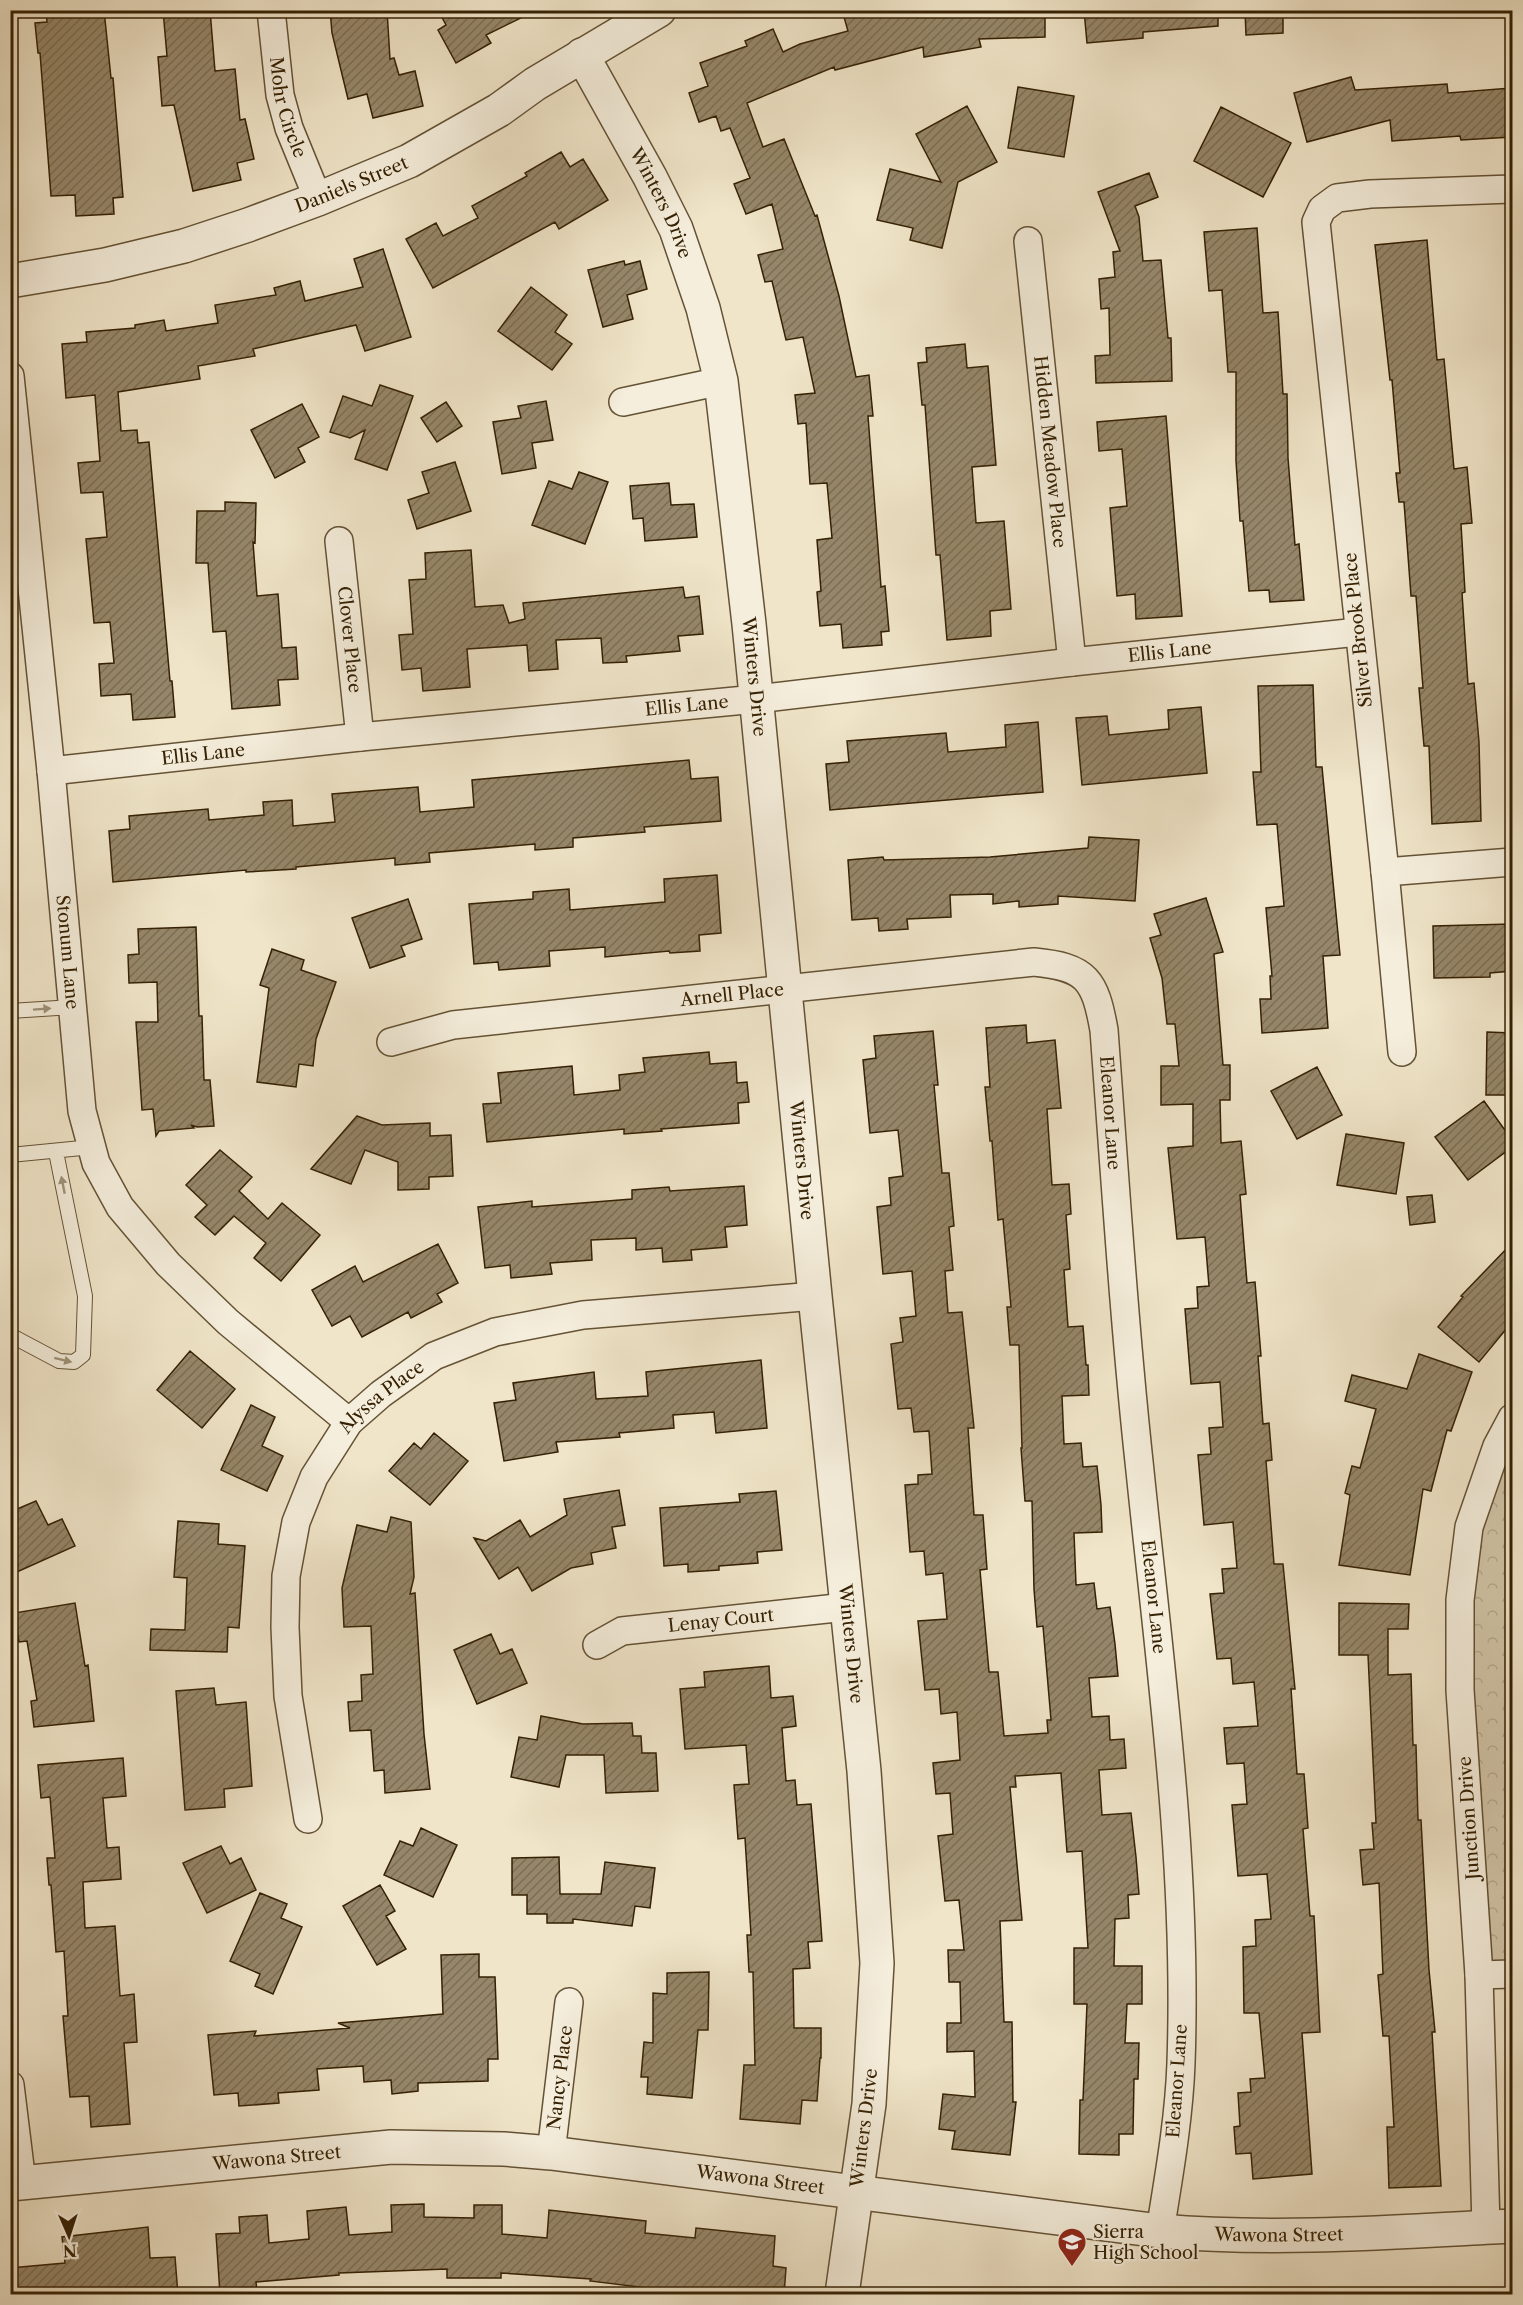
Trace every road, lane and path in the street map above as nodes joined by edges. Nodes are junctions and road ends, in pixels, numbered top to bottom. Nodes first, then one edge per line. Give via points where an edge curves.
1 (271, 10) edge
2 (659, 10) edge
3 (582, 55) junction
4 (1512, 189) edge
5 (318, 200) junction
6 (1028, 241) dead end
7 (10, 281) edge
8 (10, 376) edge
9 (721, 381) junction
10 (623, 402) dead end
11 (339, 541) dead end
12 (20, 556) edge
13 (1358, 632) junction
14 (1072, 662) junction
15 (756, 699) junction
16 (360, 737) junction
17 (51, 771) junction
18 (1512, 862) edge
19 (1385, 872) junction
20 (1076, 971) joint
21 (786, 987) junction
22 (73, 1007) junction
23 (10, 1011) edge
24 (391, 1042) dead end
25 (1402, 1052) dead end
26 (92, 1147) junction
27 (56, 1152) junction
28 (10, 1155) edge
29 (814, 1296) junction
30 (10, 1335) edge
31 (1512, 1418) edge
32 (349, 1422) junction
33 (846, 1607) junction
34 (597, 1645) dead end
35 (308, 1819) dead end
36 (1512, 1974) edge
37 (1479, 1975) junction
38 (569, 2002) dead end
39 (10, 2085) edge
40 (551, 2153) junction
41 (16, 2183) edge
42 (856, 2192) junction
43 (1499, 2227) edge
44 (1160, 2231) junction
45 (842, 2295) edge

1 - 5 street, Mohr Circle via 280,95
2 - 3 street, Daniels Street
3 - 5 street, Daniels Street via 499,110 408,161
3 - 9 street, Winters Drive via 676,229
4 - 13 street, Silver Brook Place via 1337,198 1322,209 1316,222
5 - 7 street, Daniels Street via 184,246 105,265
6 - 14 street, Hidden Meadow Place
8 - 12 street, Stonum Lane
9 - 10 street
9 - 15 street, Winters Drive
11 - 16 street, Clover Place
12 - 17 street, Stonum Lane
13 - 14 street, Ellis Lane
13 - 19 street, Silver Brook Place
14 - 15 street, Ellis Lane
15 - 16 street, Ellis Lane
15 - 21 street, Winters Drive
16 - 17 street, Ellis Lane
17 - 22 street, Stonum Lane
18 - 19 street
19 - 25 street, Silver Brook Place
20 - 21 street, Arnell Place via 1034,962
20 - 44 street, Eleanor Lane via 1087,979 1099,1000 1104,1030 1135,1425 1173,1788 1181,2062 1178,2114
21 - 24 street, Arnell Place via 453,1025
21 - 29 street, Winters Drive
23 -> 22 lane
22 - 26 street, Stonum Lane via 82,1110
26 - 27 lane
26 - 32 street, Stonum Lane via 96,1163 120,1207 168,1264 228,1323
27 - 28 lane
30 -> 27 lane via 59,1360 74,1362 83,1354 85,1296
29 - 32 street, Alyssa Place via 583,1316 495,1332 434,1356
29 - 33 street, Winters Drive
31 - 37 street, Junction Drive via 1497,1446 1469,1527 1460,1600 1460,1690
32 - 35 street, Alyssa Place via 314,1477 296,1522 286,1576 288,1696
33 - 34 street, Lenay Court via 622,1631
33 - 42 street, Winters Drive via 864,1771 877,1963 869,2104
36 - 37 street
37 - 43 street, Junction Drive
38 - 40 street, Nancy Place
39 - 41 street
40 - 41 street, Wawona Street via 391,2146
40 - 42 street, Wawona Street
42 - 44 street, Wawona Street
42 - 45 street, Winters Drive
43 - 44 street, Wawona Street via 1413,2233 1213,2236

